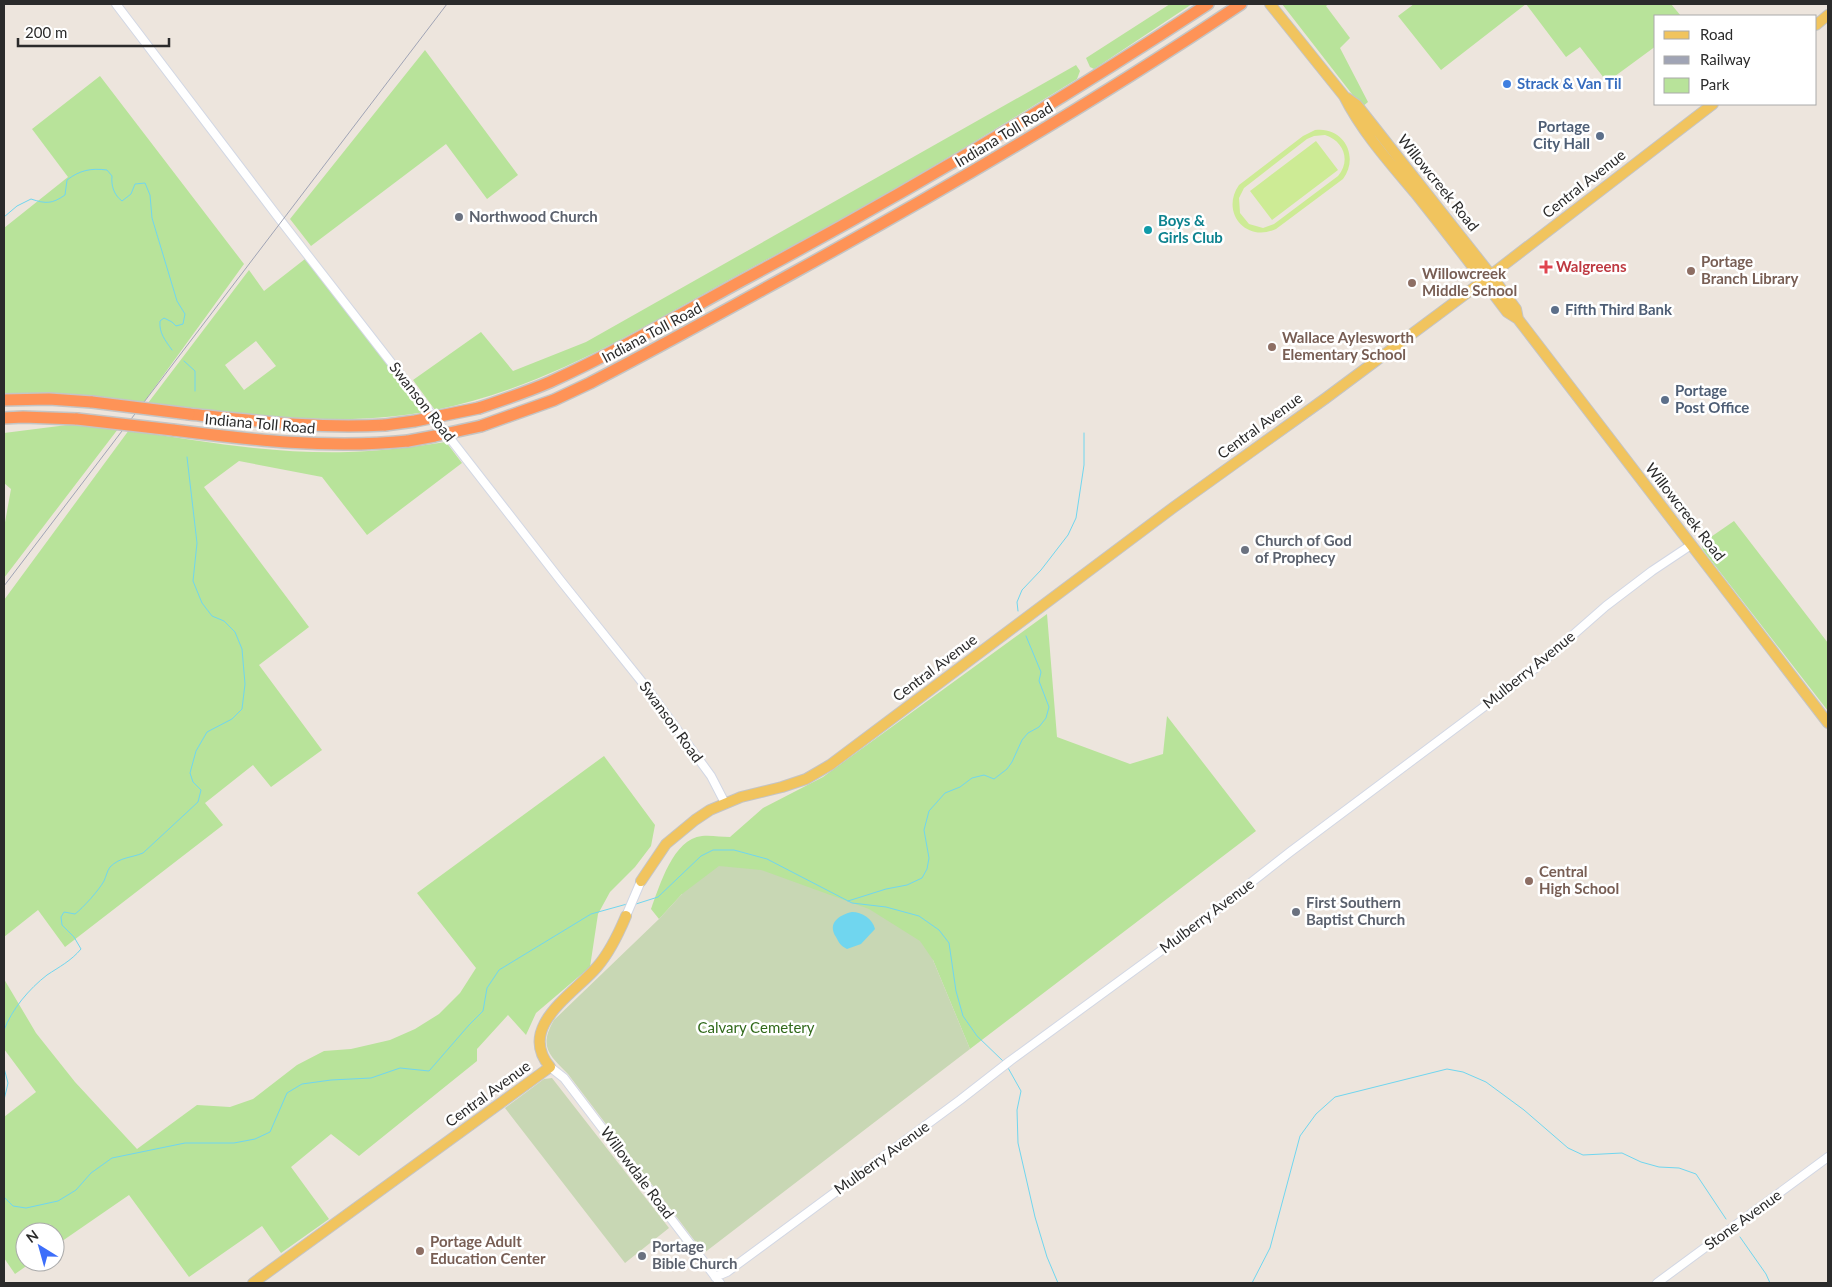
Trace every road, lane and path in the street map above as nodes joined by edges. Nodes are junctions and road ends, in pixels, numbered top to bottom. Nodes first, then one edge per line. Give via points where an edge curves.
1 (116, 4) edge
2 (1208, 4) edge
3 (1241, 4) edge
4 (1270, 4) edge
5 (1828, 15) edge
6 (1817, 23) edge
7 (1711, 105) edge
8 (1487, 278) junction
9 (4, 400) edge
10 (4, 418) edge
11 (1691, 545) junction
12 (1828, 723) edge
13 (725, 803) junction
14 (641, 881) joint
15 (626, 916) joint
16 (550, 1066) junction
17 (1828, 1157) edge
18 (718, 1280) edge
19 (254, 1283) edge
20 (1657, 1283) edge

1 - 13 street, Swanson Road via 281,222 646,687 711,776
2 - 9 highway, Indiana Toll Road, bridge via 1092,79 873,209 581,367 479,408 415,421 347,427 92,402
3 - 10 highway, Indiana Toll Road, bridge via 1102,94 866,233 590,383 554,400 481,426 408,441 316,445 77,419
4 - 8 main road, Willowcreek Road via 1344,96 1357,105
5 - 6 main road
7 - 8 main road, Central Avenue
8 - 11 main road, Willowcreek Road via 1516,309 1518,319
8 - 13 main road, Central Avenue via 830,765 806,778
11 - 12 main road, Willowcreek Road
11 - 18 street, Mulberry Avenue via 1606,606 1533,670
13 - 14 main road, Central Avenue via 680,832 658,854
14 - 15 street, Central Avenue
15 - 16 main road, Central Avenue via 610,951 544,1021 539,1046
16 - 18 street, Willowdale Road via 564,1078
16 - 19 main road, Central Avenue
17 - 20 street, Stone Avenue

